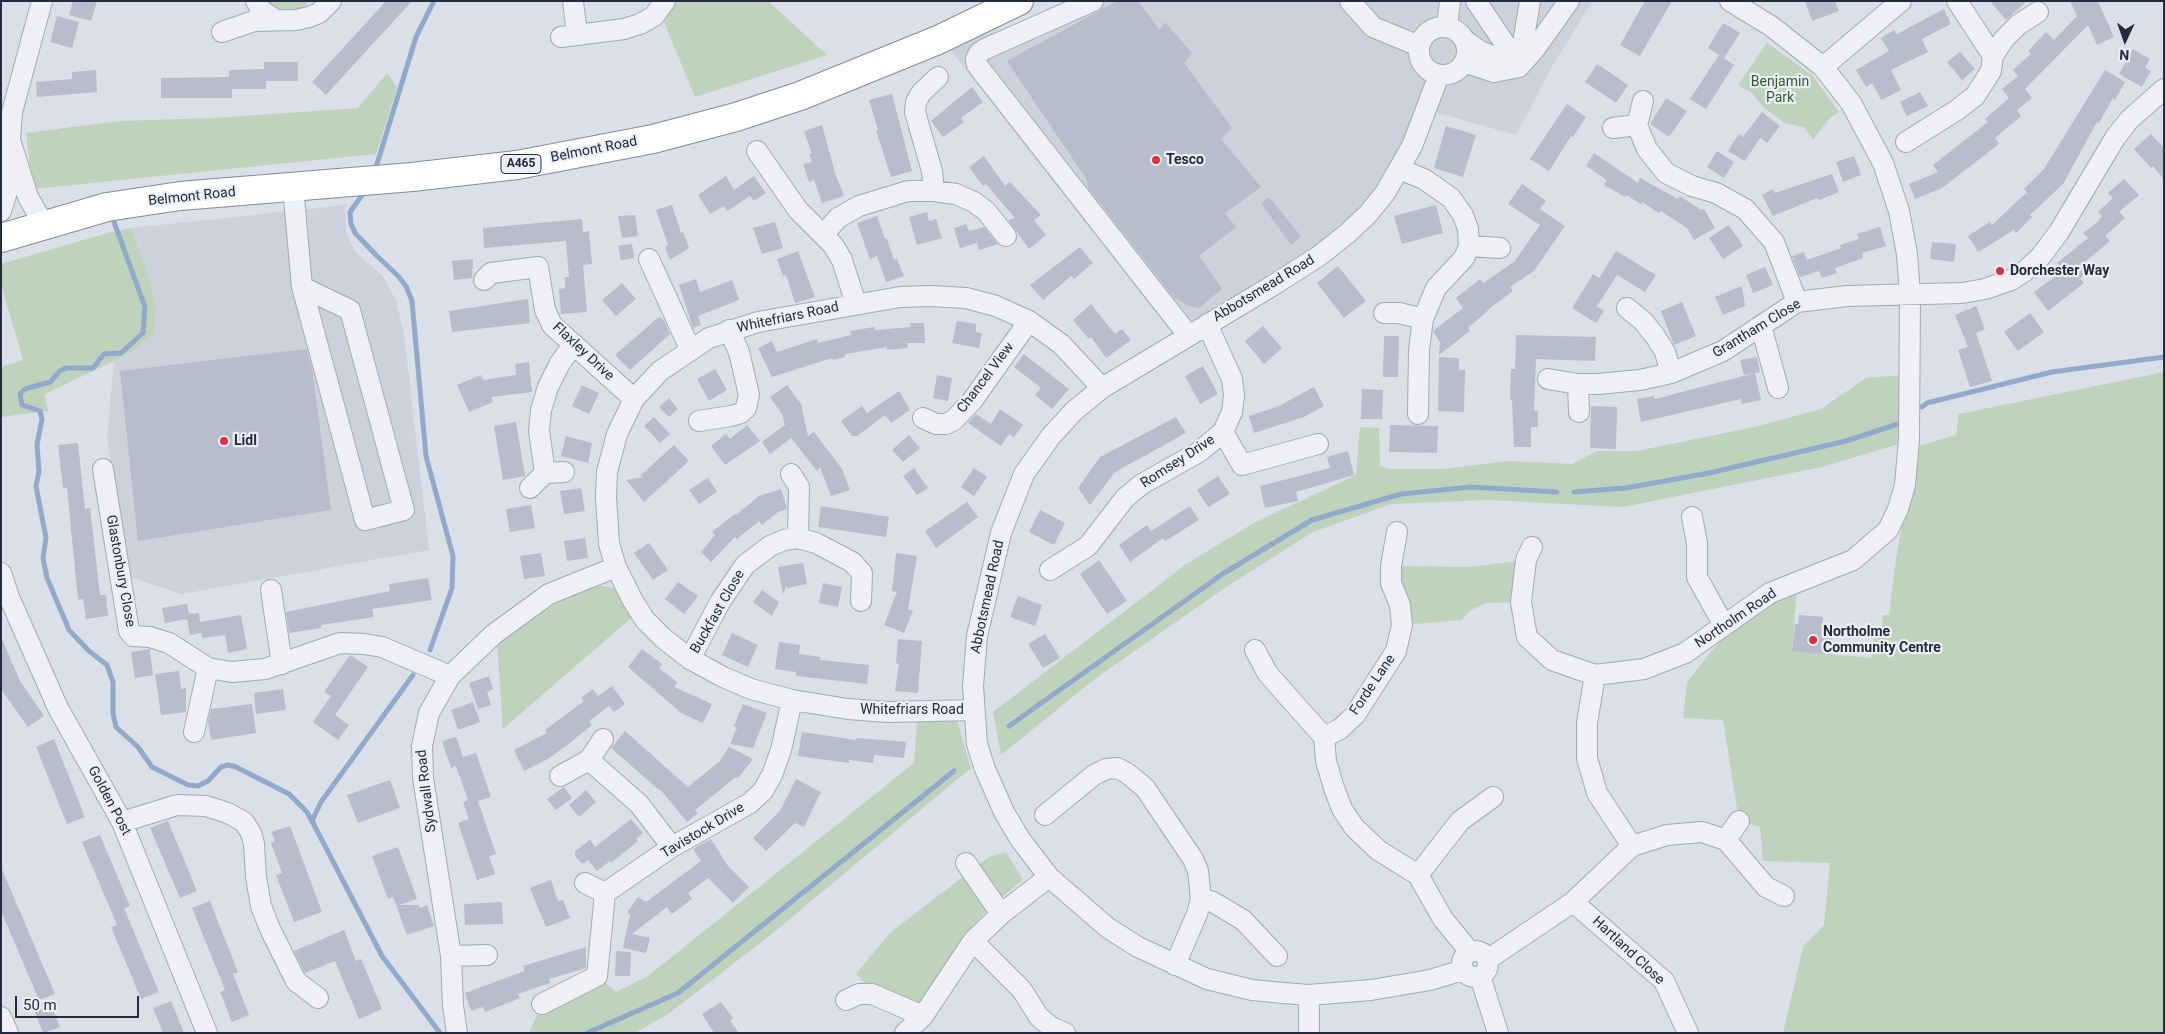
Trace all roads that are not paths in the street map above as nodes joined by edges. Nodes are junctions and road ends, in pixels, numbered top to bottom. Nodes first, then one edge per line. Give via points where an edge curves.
1 (42, 1) edge
2 (256, 1) edge
3 (330, 1) edge
4 (574, 1) edge
5 (665, 1) edge
6 (1019, 1) edge
7 (1093, 1) edge
8 (1350, 1) edge
9 (1450, 1) edge
10 (1476, 1) edge
11 (1530, 1) edge
12 (1569, 1) edge
13 (1583, 1) edge
14 (1730, 1) edge
15 (1901, 1) edge
16 (1957, 1) edge
17 (2038, 12) dead end
18 (276, 20) junction
19 (1447, 27) junction
20 (222, 32) dead end
21 (1464, 40) junction
22 (1419, 46) junction
23 (1993, 56) junction
24 (1464, 62) junction
25 (1497, 64) junction
26 (1823, 66) junction
27 (1439, 75) junction
28 (938, 77) dead end
29 (2164, 89) edge
30 (1643, 101) dead end
31 (1637, 125) junction
32 (1613, 128) dead end
33 (6, 141) edge
34 (1906, 142) dead end
35 (758, 151) dead end
36 (1399, 169) junction
37 (293, 187) junction
38 (934, 191) junction
39 (1, 211) edge
40 (44, 225) junction
41 (824, 234) junction
42 (1006, 236) dead end
43 (1, 238) edge
44 (1469, 246) junction
45 (1500, 248) dead end
46 (649, 259) dead end
47 (484, 280) dead end
48 (302, 287) junction
49 (1910, 295) junction
50 (1797, 302) junction
51 (856, 304) junction
52 (1627, 308) dead end
53 (1384, 313) dead end
54 (1423, 319) junction
55 (1029, 321) junction
56 (1207, 324) junction
57 (1760, 326) junction
58 (729, 330) junction
59 (1188, 335) junction
60 (574, 344) junction
61 (690, 349) junction
62 (1671, 373) junction
63 (1548, 379) dead end
64 (1578, 384) junction
65 (1102, 388) junction
66 (1778, 388) dead end
67 (634, 399) junction
68 (1579, 412) dead end
69 (1418, 414) dead end
70 (699, 421) dead end
71 (930, 421) dead end
72 (1223, 432) junction
73 (1318, 444) dead end
74 (103, 469) dead end
75 (792, 474) dead end
76 (530, 488) dead end
77 (1692, 517) dead end
78 (1397, 532) dead end
79 (798, 538) junction
80 (1532, 547) dead end
81 (616, 567) junction
82 (1050, 570) dead end
83 (1, 573) edge
84 (271, 590) dead end
85 (861, 601) dead end
86 (1723, 624) junction
87 (1255, 650) dead end
88 (690, 659) junction
89 (282, 664) junction
90 (208, 668) junction
91 (1595, 674) junction
92 (450, 676) junction
93 (792, 700) junction
94 (974, 710) junction
95 (194, 732) dead end
96 (1324, 737) junction
97 (603, 739) dead end
98 (588, 760) junction
99 (560, 776) dead end
100 (1493, 797) dead end
101 (1045, 815) dead end
102 (122, 822) junction
103 (1739, 822) dead end
104 (1726, 840) junction
105 (1632, 846) junction
106 (672, 847) junction
107 (966, 863) dead end
108 (1418, 875) junction
109 (1049, 877) junction
110 (585, 883) dead end
111 (605, 893) junction
112 (1784, 896) dead end
113 (1200, 899) junction
114 (1573, 902) junction
115 (1001, 914) junction
116 (974, 941) junction
117 (487, 955) dead end
118 (451, 956) junction
119 (1277, 956) dead end
120 (1475, 964) junction
121 (1175, 965) junction
122 (1309, 995) junction
123 (318, 998) dead end
124 (846, 1000) dead end
125 (542, 1004) dead end
126 (923, 1016) junction
127 (1, 1017) edge
128 (8, 1033) edge
129 (207, 1033) edge
130 (457, 1033) edge
131 (904, 1033) edge
132 (1065, 1033) edge
133 (1309, 1033) edge
134 (1498, 1033) edge
135 (1688, 1033) edge

1 - 33 street
2 - 18 street via 261,10
3 - 18 street via 319,14 296,20
4 - 5 street via 569,36 640,24 654,16
6 - 37 highway, Belmont Road / A465 via 938,40 800,96 653,139 517,165
7 - 59 street via 979,53 977,65
8 - 22 street via 1372,26
9 - 19 street
10 - 25 street via 1505,44
11 - 25 street via 1524,43 1517,52
12 - 25 street via 1519,67
13 - 25 street via 1538,66 1526,74 1511,77
14 - 26 street, Northolm Road via 1771,26
15 - 26 street
16 - 23 street
17 - 23 street via 2018,25
18 - 20 street via 254,21
19 - 21 street
19 - 22 street via 1432,29
21 - 24 street via 1467,54
21 - 25 street
22 - 27 street via 1421,61
23 - 34 street via 1992,71 1975,96
24 - 25 street
24 - 27 street via 1454,72
26 - 49 street, Northolm Road via 1851,103 1882,163 1899,211
27 - 36 street, Abbotsmead Road via 1423,122
28 - 38 street via 921,93 915,112 932,171
29 - 49 street via 2129,120 2115,138 2059,232 2025,271 1985,289
30 - 31 street
31 - 32 street
31 - 50 street via 1647,149 1666,173 1732,201 1758,222 1774,242
33 - 39 street via 11,179
33 - 40 street via 28,197
35 - 41 street via 798,210
36 - 44 street via 1424,179 1451,198 1463,215
36 - 56 street, Abbotsmead Road via 1385,193 1348,233 1319,256
37 - 40 highway, Belmont Road / A465 via 180,196 108,208
37 - 48 street
38 - 41 street via 908,191 859,206 838,218
38 - 42 street via 956,194 974,202 986,211
40 - 43 highway, Belmont Road / A465
41 - 51 street via 842,260
44 - 45 street
44 - 54 street via 1464,258 1436,288
46 - 61 street
47 - 60 street, Flaxley Drive via 491,273 538,267 545,310 552,325
48 - 48 street via 350,310 404,510 364,520
49 - 50 street, Grantham Close via 1838,296
49 - 86 street, Northolm Road via 1909,440 1905,485 1888,530 1853,560 1770,593
50 - 57 street, Grantham Close
51 - 55 street, Whitefriars Road via 908,297 966,298 996,306
51 - 58 street, Whitefriars Road
52 - 62 street via 1655,336 1665,352
53 - 54 street
54 - 69 street
55 - 65 street, Whitefriars Road via 1061,344
55 - 71 street, Chancel View via 960,414 946,424
56 - 59 street, Abbotsmead Road
56 - 72 street, Romsey Drive via 1232,379 1232,412
57 - 62 street, Grantham Close via 1723,352
57 - 66 street
58 - 61 street, Whitefriars Road
58 - 70 street via 749,395 746,408 731,416
59 - 65 street, Abbotsmead Road
60 - 67 street, Flaxley Drive
60 - 76 street via 560,363 541,410 539,431 554,472
61 - 67 street, Whitefriars Road via 660,371
62 - 64 street, Grantham Close via 1640,380
63 - 64 street, Grantham Close
64 - 68 street
65 - 94 street, Abbotsmead Road via 1051,436 1021,483 1001,533 978,636
67 - 81 street, Whitefriars Road via 616,434 607,472 606,520
72 - 73 street via 1242,465
72 - 82 street, Romsey Drive via 1199,452 1142,484 1125,498 1088,546
74 - 90 street, Glastonbury Close via 129,631 133,636 169,643
75 - 79 street via 799,487
77 - 86 street via 1698,577
78 - 96 street, Forde Lane via 1391,583 1400,605 1402,625 1396,651 1355,715
79 - 85 street via 816,543 852,562 862,573
79 - 88 street, Buckfast Close via 770,546 745,565 720,602
80 - 91 street, Northolm Road via 1526,560 1521,602 1527,637 1552,660
81 - 88 street, Whitefriars Road via 645,620
81 - 92 street, Sydwall Road via 549,594 494,634
83 - 102 street, Golden Post via 58,708
84 - 89 street
86 - 91 street, Northolm Road via 1685,653 1644,669
87 - 96 street via 1268,674
88 - 93 street, Whitefriars Road via 744,686
89 - 90 street, Glastonbury Close via 247,672
89 - 92 street, Glastonbury Close via 334,645 364,644 382,647
90 - 95 street
91 - 105 street via 1587,723 1587,758 1597,793
92 - 118 street, Sydwall Road via 429,713 422,746 423,778
93 - 94 street, Whitefriars Road via 888,712
93 - 106 street, Tavistock Drive via 781,750 763,791 750,804
94 - 109 street, Abbotsmead Road via 978,744 992,788 1020,839
96 - 108 street via 1326,761 1334,788 1354,827 1378,850
97 - 98 street
98 - 99 street
98 - 106 street via 639,804
100 - 108 street via 1460,821
101 - 113 street via 1094,775 1117,768 1127,773 1145,788 1192,859 1198,871
102 - 123 street via 177,805 206,806 244,822 252,832 261,906 270,929 296,981
102 - 129 street, Golden Post
103 - 104 street
104 - 105 street, Abbotsmead Road via 1702,832 1667,835
104 - 112 street via 1766,887
105 - 114 street, Abbotsmead Road
106 - 111 street, Tavistock Drive
107 - 115 street
108 - 120 street via 1443,919
109 - 115 street
109 - 121 street, Abbotsmead Road via 1108,928
110 - 111 street
111 - 125 street via 597,976
113 - 119 street via 1213,902 1243,920
113 - 121 street via 1197,914
114 - 120 street, Abbotsmead Road
114 - 135 street, Hartland Close via 1664,981
115 - 116 street
116 - 126 street
116 - 132 street via 1022,990 1039,1016 1051,1027
117 - 118 street
118 - 130 street, Sydwall Road
120 - 122 street, Abbotsmead Road via 1430,980 1372,990
120 - 134 street
121 - 122 street, Abbotsmead Road via 1207,979 1252,990
122 - 133 street
124 - 126 street via 859,994 872,994
126 - 131 street
127 - 128 street

